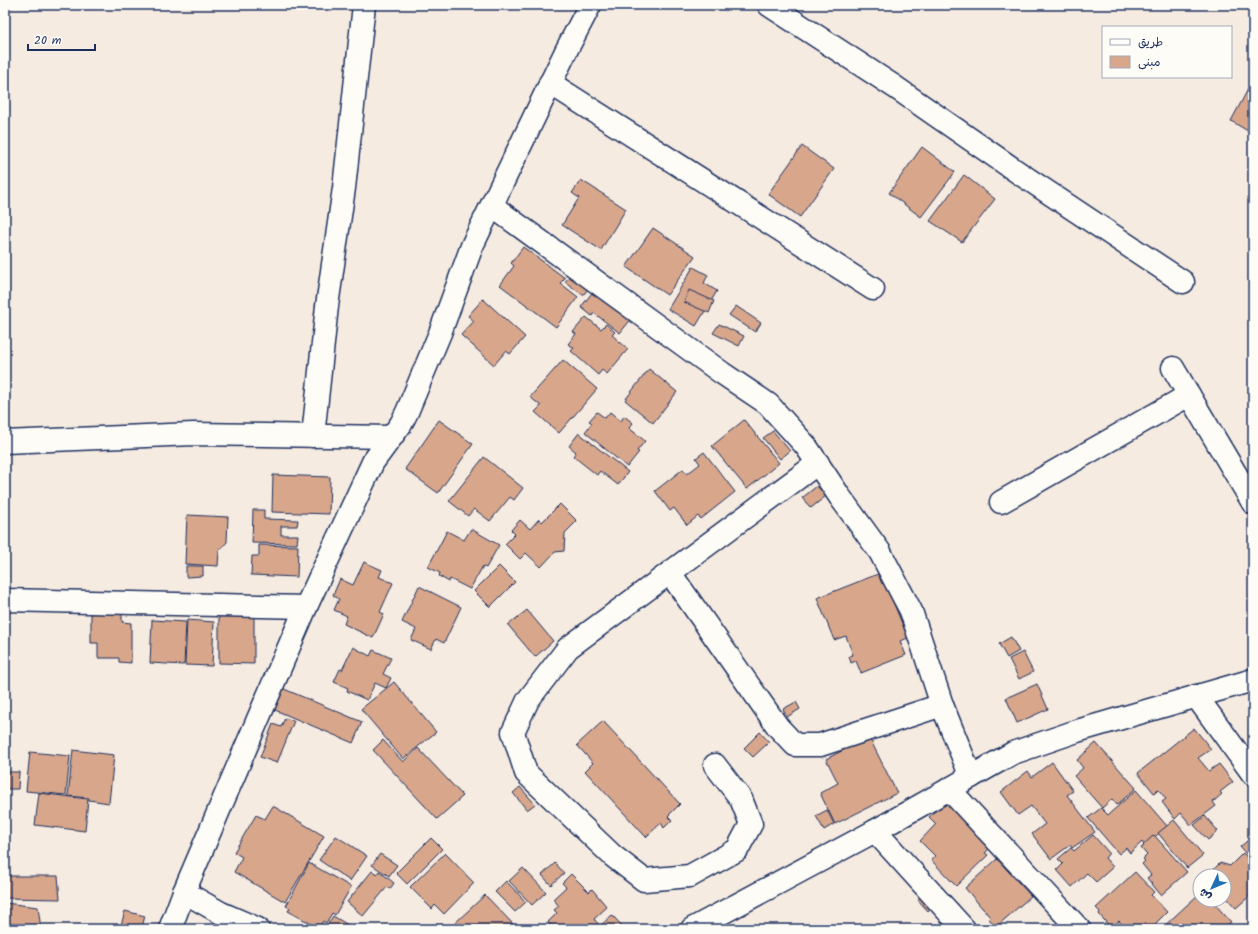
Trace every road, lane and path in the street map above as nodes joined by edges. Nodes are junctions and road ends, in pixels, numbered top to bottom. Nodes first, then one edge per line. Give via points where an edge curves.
1 (364, 5) edge
2 (590, 5) edge
3 (769, 5) edge
4 (550, 83) junction
5 (492, 206) junction
6 (1183, 282) dead end
7 (873, 289) dead end
8 (1173, 368) dead end
9 (1189, 395) junction
10 (313, 436) junction
11 (391, 437) junction
12 (5, 442) edge
13 (5, 449) edge
14 (818, 463) junction
15 (1001, 502) dead end
16 (1253, 503) edge
17 (670, 572) junction
18 (5, 600) edge
19 (306, 607) junction
20 (1253, 680) edge
21 (1196, 696) junction
22 (942, 706) junction
23 (715, 765) dead end
24 (1253, 774) edge
25 (971, 777) junction
26 (949, 789) junction
27 (874, 831) junction
28 (184, 892) junction
29 (170, 929) edge
30 (258, 929) edge
31 (692, 929) edge
32 (964, 929) edge
33 (1078, 929) edge

1 - 10 street
2 - 4 street
3 - 6 street via 894,86
4 - 5 street
4 - 7 street
5 - 11 street via 472,246 407,412
5 - 14 street via 768,404
8 - 9 street
9 - 15 street
9 - 16 street
10 - 11 street
10 - 12 street via 193,434
11 - 19 street via 373,462
12 - 13 street
14 - 17 street
14 - 22 street via 880,552 911,611
17 - 22 street via 778,727 795,744 820,745
17 - 23 street via 568,648 528,700 513,732 526,773 613,856 644,880 690,876 736,850 751,824 742,799
18 - 19 street
19 - 28 street
20 - 21 street
21 - 24 street
21 - 25 street via 1013,753
22 - 25 street
25 - 26 street
26 - 27 street
26 - 33 street
27 - 31 street
27 - 32 street
28 - 29 street
28 - 30 street

